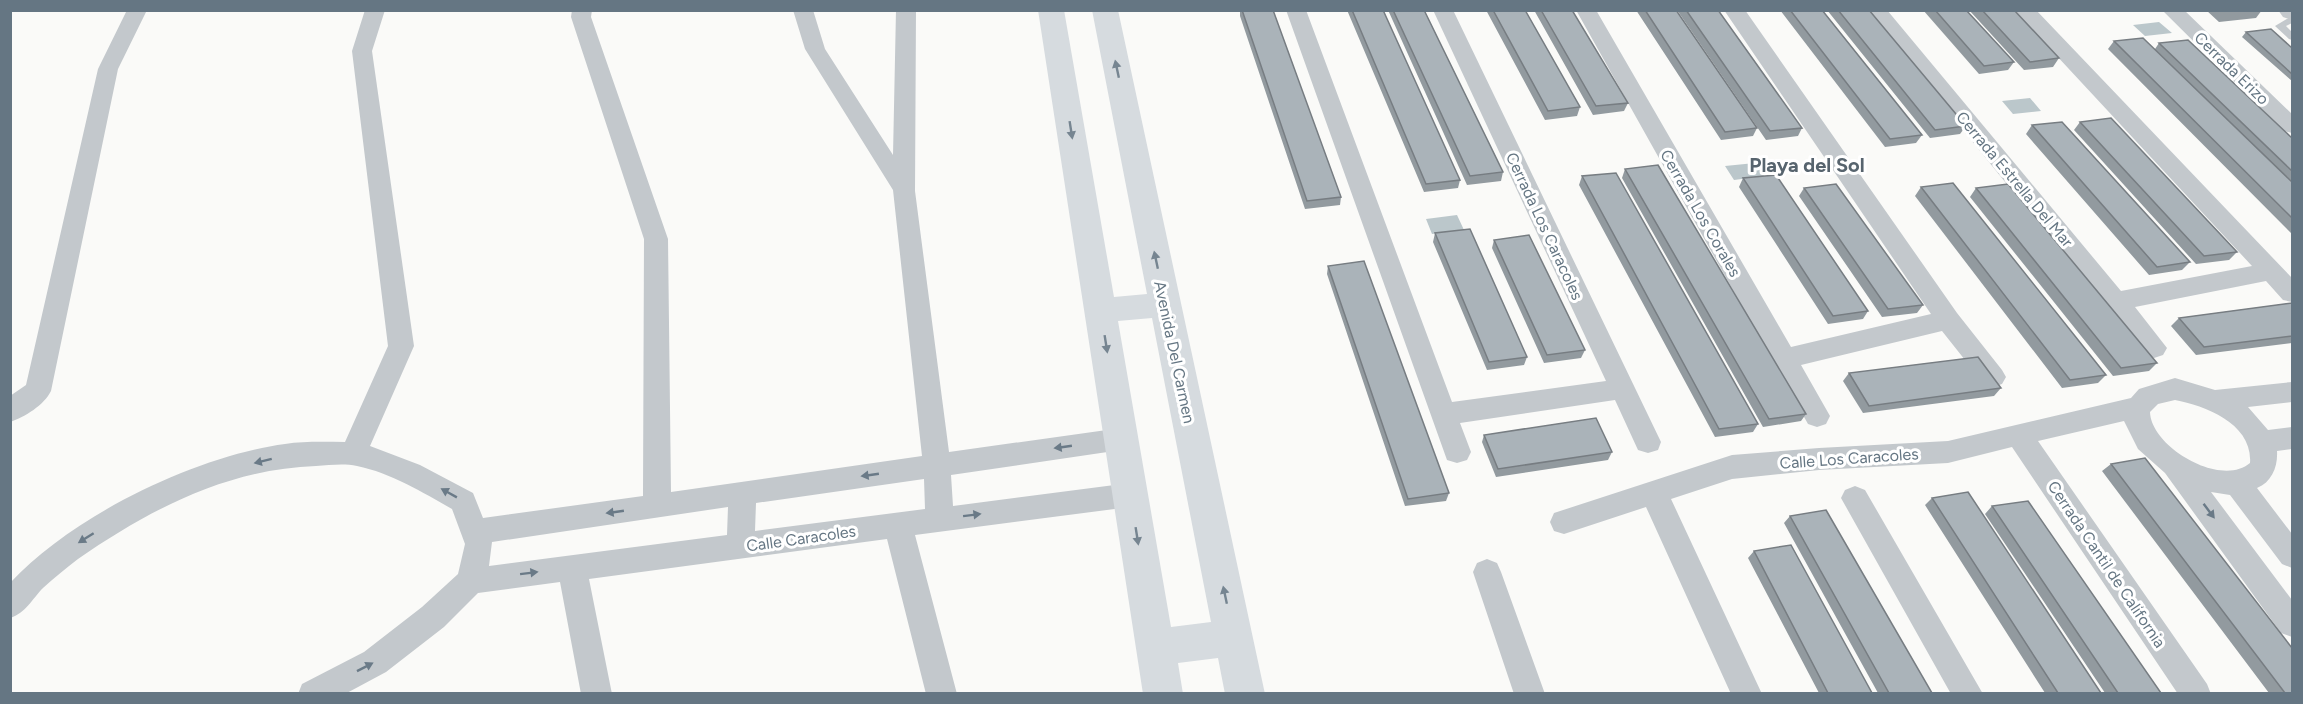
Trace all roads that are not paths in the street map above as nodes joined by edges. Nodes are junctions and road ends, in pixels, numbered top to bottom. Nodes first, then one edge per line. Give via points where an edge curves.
1 (137, 10) edge
2 (375, 10) edge
3 (582, 10) edge
4 (803, 10) edge
5 (906, 10) edge
6 (1051, 10) edge
7 (1106, 10) edge
8 (1296, 10) edge
9 (1443, 10) edge
10 (1586, 10) edge
11 (1734, 10) edge
12 (1876, 10) edge
13 (2024, 10) edge
14 (2172, 10) edge
15 (2292, 20) edge
16 (2292, 37) edge
17 (2292, 126) edge
18 (904, 191) junction
19 (2272, 271) junction
20 (2292, 293) edge
21 (2116, 302) junction
22 (1165, 304) junction
23 (1100, 311) junction
24 (1948, 320) junction
25 (2154, 348) dead end
26 (1784, 359) junction
27 (1992, 377) edge
28 (1622, 389) junction
29 (2292, 392) edge
30 (2216, 400) junction
31 (2138, 407) junction
32 (10, 411) edge
33 (1444, 414) junction
34 (1817, 416) dead end
35 (2018, 434) junction
36 (2292, 438) edge
37 (1121, 439) junction
38 (2261, 441) junction
39 (1648, 442) dead end
40 (1457, 452) dead end
41 (354, 454) junction
42 (937, 465) junction
43 (2174, 465) junction
44 (2237, 483) junction
45 (1654, 493) junction
46 (742, 494) junction
47 (1130, 495) junction
48 (1855, 498) dead end
49 (657, 506) junction
50 (940, 520) junction
51 (1564, 522) dead end
52 (898, 525) junction
53 (474, 532) junction
54 (741, 546) junction
55 (2292, 555) edge
56 (572, 568) junction
57 (1487, 572) dead end
58 (471, 581) junction
59 (15, 592) edge
60 (2292, 623) edge
61 (1233, 638) junction
62 (1155, 647) junction
63 (313, 693) edge
64 (597, 693) edge
65 (942, 693) edge
66 (1163, 693) edge
67 (1245, 693) edge
68 (1530, 693) edge
69 (1747, 693) edge
70 (1968, 693) edge
71 (2196, 693) edge

1 - 32 street via 108,69 38,391
2 - 41 street via 362,51 401,346
3 - 49 street via 581,17 656,239
4 - 18 street via 815,49
5 - 18 street
6 -> 23 main road
22 -> 7 main road, Avenida Del Carmen
8 - 33 street
9 - 28 street, Cerrada Los Caracoles
10 - 26 street, Cerrada Los Corales
11 - 24 street
12 - 21 street, Cerrada Estrella Del Mar
13 - 19 street
14 - 17 street, Cerrada Erizo
15 - 16 lane via 2280,26
18 - 42 street
19 - 20 street
19 - 21 street
21 - 25 street, Cerrada Estrella Del Mar
22 - 23 main road
61 -> 22 main road, Avenida Del Carmen
23 -> 37 main road
24 - 26 street
24 - 27 street
26 - 34 street, Cerrada Los Corales
28 - 33 street
28 - 39 street, Cerrada Los Caracoles
29 - 30 street
30 - 31 street via 2195,392 2158,390 2145,397
30 - 38 street via 2251,426
31 - 35 street, Calle Los Caracoles
31 - 43 street via 2144,435
33 - 40 street
35 - 45 street, Calle Los Caracoles via 1948,452 1732,467
35 - 71 street, Cerrada Cantil de California
36 - 38 street
37 -> 42 street
37 - 47 main road
38 - 44 street via 2266,457 2263,470 2253,479
53 -> 41 street via 463,501 415,474
41 -> 59 street via 286,455 211,473 142,504 77,544
42 -> 46 street
42 - 50 street
43 - 44 street via 2194,476
43 -> 60 street
44 - 55 street
45 - 51 street, Calle Los Caracoles
45 - 69 street
46 - 49 street
46 - 54 street
50 -> 47 street, Calle Caracoles
47 -> 62 main road
48 - 70 street
49 -> 53 street
50 - 52 street, Calle Caracoles
52 - 54 street, Calle Caracoles
52 - 65 street
53 - 58 street via 479,544
54 - 56 street, Calle Caracoles
58 -> 56 street, Calle Caracoles
56 - 64 street
57 - 68 street
63 -> 58 street via 375,662 434,617
61 - 62 main road
61 - 67 main road, Avenida Del Carmen
62 - 66 main road

